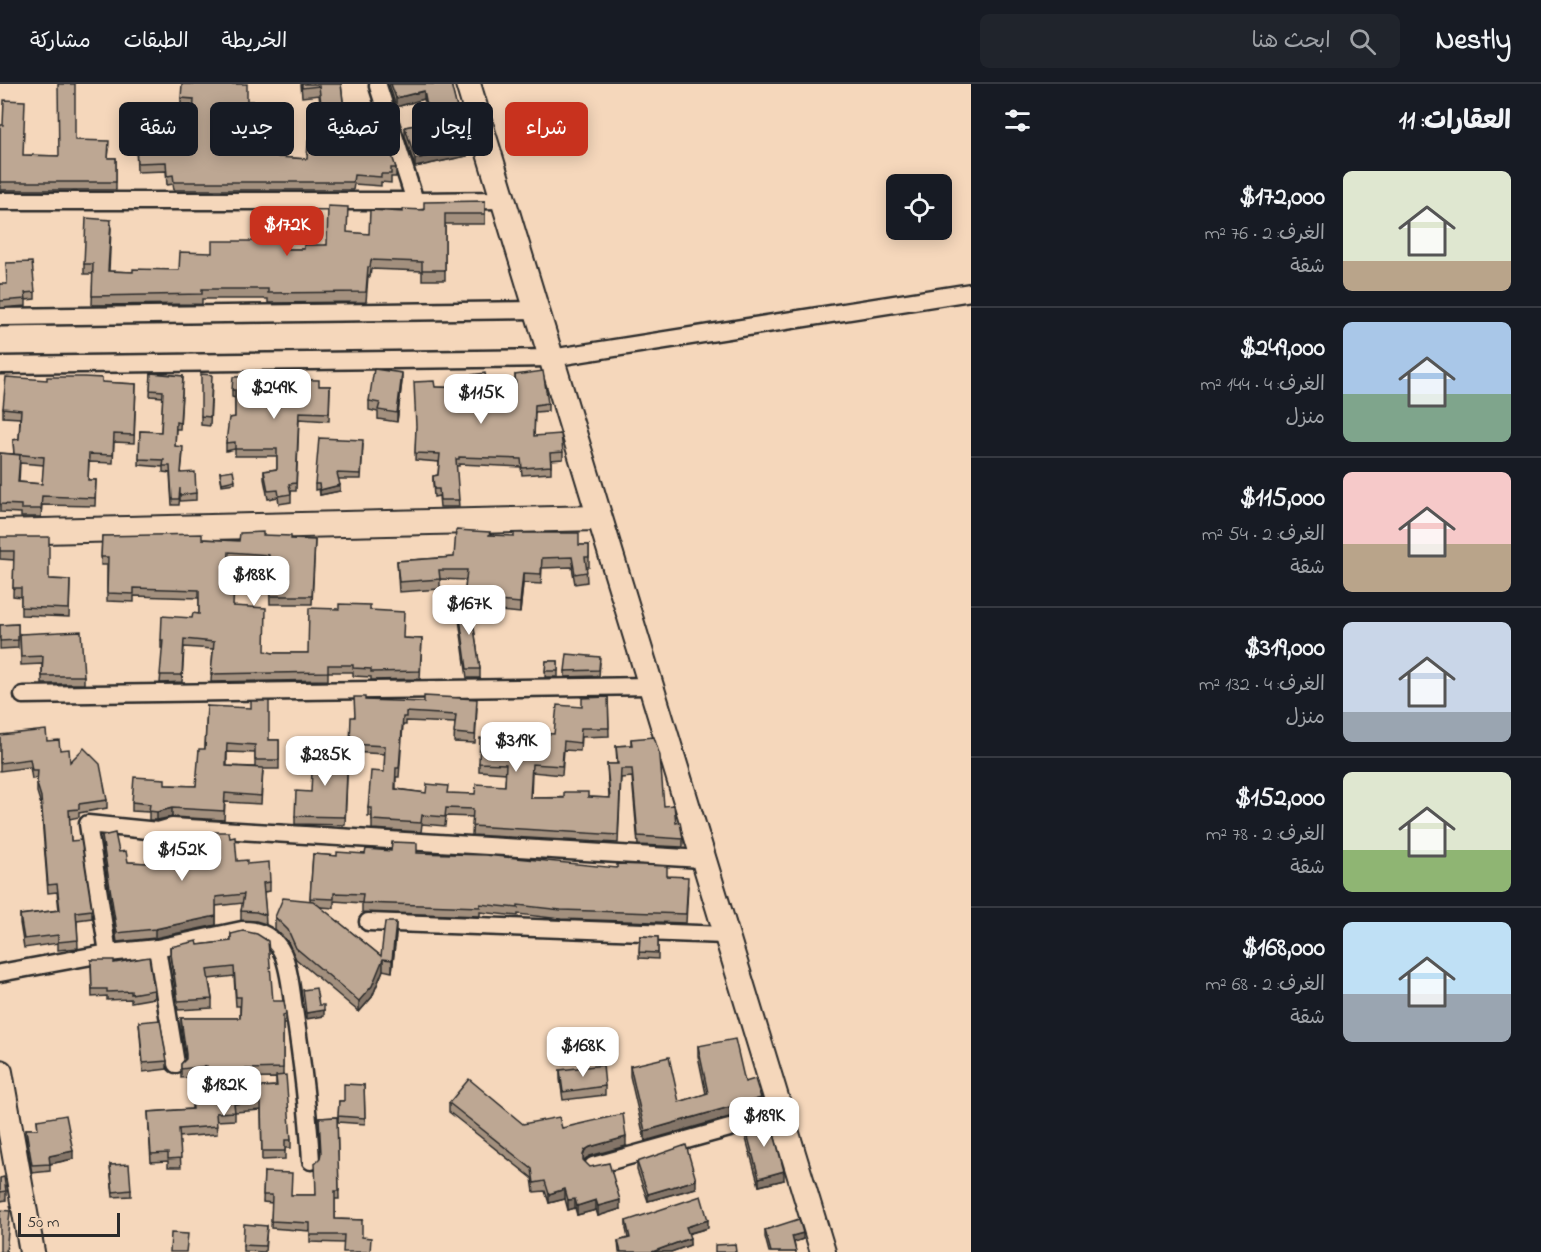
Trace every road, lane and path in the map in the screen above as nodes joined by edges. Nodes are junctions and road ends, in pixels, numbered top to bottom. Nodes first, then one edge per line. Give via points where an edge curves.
1 (468, 84) edge
2 (378, 86) dead end
3 (503, 200) junction
4 (0, 201) edge
5 (415, 201) junction
6 (971, 292) edge
7 (536, 310) junction
8 (0, 317) edge
9 (550, 358) junction
10 (0, 365) edge
11 (599, 518) junction
12 (0, 532) edge
13 (650, 686) junction
14 (23, 695) dead end
15 (702, 859) junction
16 (368, 922) dead end
17 (725, 935) junction
18 (156, 948) junction
19 (108, 952) junction
20 (0, 973) edge
21 (176, 1064) dead end
22 (0, 1072) edge
23 (780, 1114) junction
24 (311, 1161) dead end
25 (593, 1166) edge
26 (32, 1252) edge
27 (823, 1252) edge

1 - 3 main road
2 - 5 street
3 - 5 street
3 - 7 main road
4 - 5 street
6 - 9 street
7 - 8 street
7 - 9 main road
9 - 10 street
9 - 11 main road
11 - 12 main road
11 - 13 main road
13 - 14 street
13 - 15 main road
15 - 17 main road
15 - 19 street via 172,827 158,831 88,824
16 - 17 street
17 - 23 main road
18 - 19 street
18 - 21 street
18 - 24 street via 252,929 271,939 282,953 303,1065
19 - 20 street
22 - 26 main road
23 - 25 street
23 - 27 main road

